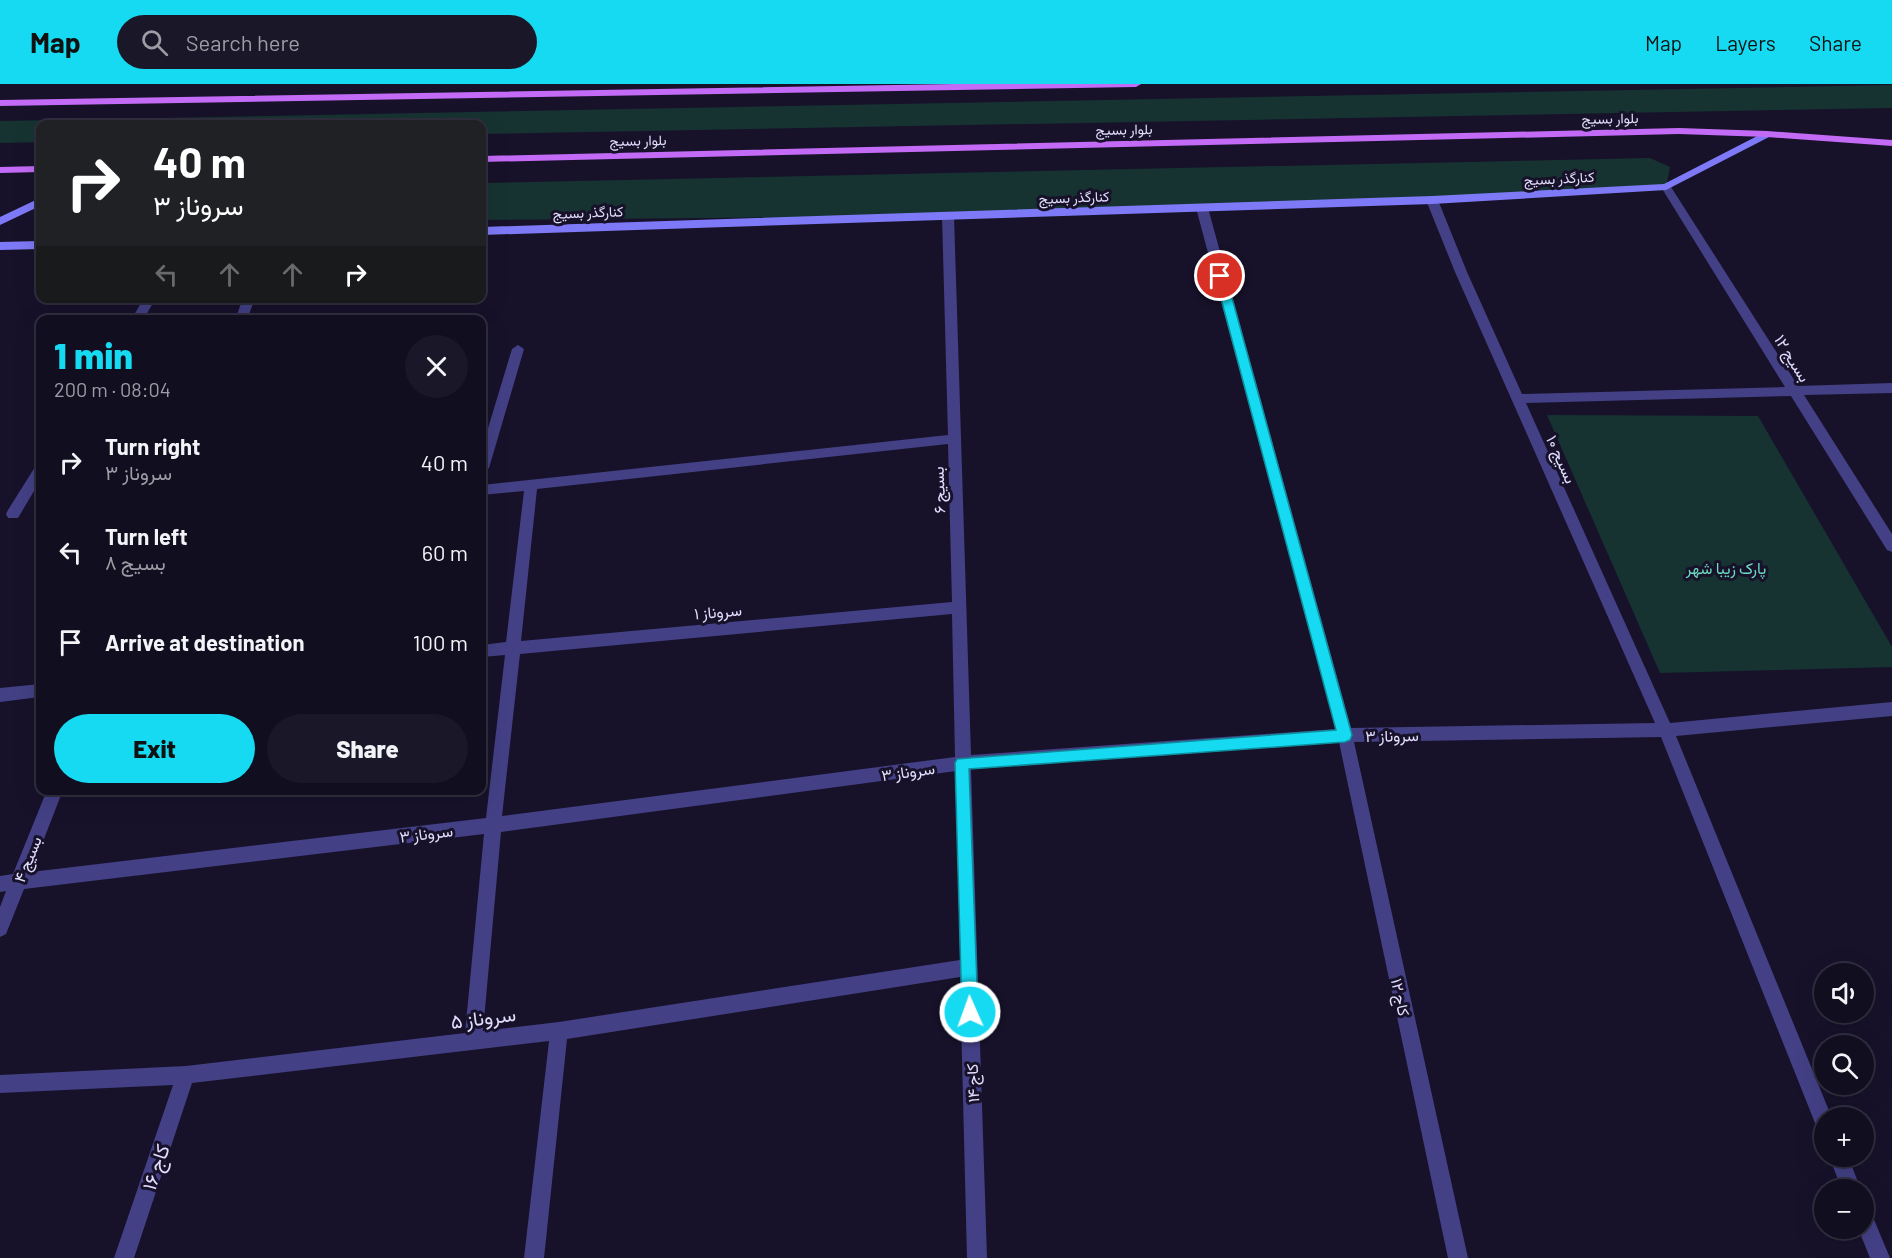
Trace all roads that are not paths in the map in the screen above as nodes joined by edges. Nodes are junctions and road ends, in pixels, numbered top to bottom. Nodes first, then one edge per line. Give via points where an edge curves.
1 (1136, 84) edge
2 (850, 87) edge
3 (0, 103) edge
4 (1767, 134) junction
5 (1892, 143) edge
6 (486, 159) edge
7 (36, 169) edge
8 (0, 170) edge
9 (1666, 187) junction
10 (1432, 200) junction
11 (36, 204) edge
12 (1202, 208) junction
13 (948, 216) junction
14 (0, 221) edge
15 (486, 231) edge
16 (36, 245) edge
17 (0, 246) edge
18 (518, 349) dead end
19 (1892, 388) edge
20 (1794, 390) junction
21 (1518, 399) junction
22 (953, 439) junction
23 (486, 455) edge
24 (36, 477) edge
25 (531, 487) junction
26 (486, 490) edge
27 (13, 514) dead end
28 (1892, 546) edge
29 (958, 607) junction
30 (513, 648) junction
31 (486, 651) edge
32 (36, 691) edge
33 (0, 695) edge
34 (1892, 710) edge
35 (1666, 730) junction
36 (1345, 735) junction
37 (962, 763) junction
38 (53, 795) edge
39 (493, 825) junction
40 (18, 882) junction
41 (0, 884) edge
42 (0, 928) edge
43 (968, 967) junction
44 (559, 1031) junction
45 (473, 1041) junction
46 (186, 1075) junction
47 (0, 1084) edge
48 (1818, 1107) edge
49 (1872, 1239) edge
50 (124, 1258) edge
51 (534, 1258) edge
52 (977, 1258) edge
53 (1458, 1258) edge
54 (1880, 1258) edge

1 - 2 main road
2 - 3 main road
4 - 5 main road, بلوار بسیج
4 - 6 main road, بلوار بسیج via 1667,132
4 - 9 street
7 - 8 main road
9 - 10 street, کنارگذر بسیج
9 - 20 street, بسیج ۱۲
10 - 12 street, کنارگذر بسیج
10 - 21 street, بسیج ۱۰
11 - 14 street
12 - 13 street, کنارگذر بسیج
12 - 36 street, کاج ۱۲
13 - 15 street, کنارگذر بسیج
13 - 22 street, بسیج ۶
16 - 17 street
18 - 23 street
19 - 20 street
20 - 21 street
20 - 28 street, بسیج ۱۲
21 - 35 street, بسیج ۱۰
22 - 25 street
22 - 29 street, بسیج ۶
24 - 27 street
25 - 26 street
25 - 30 street
29 - 30 street, سروناز ۱
29 - 37 street, بسیج ۶
30 - 31 street, سروناز ۱
30 - 39 street
32 - 33 street
34 - 35 street, سروناز ۳
35 - 36 street, سروناز ۳
35 - 48 street, بسیج ۱۰
36 - 37 street, سروناز ۳
36 - 53 street, کاج ۱۲
37 - 39 street, سروناز ۳
37 - 43 street, کاج ۱۴
38 - 40 street, بسیج ۴
39 - 40 street, سروناز ۳
39 - 45 street
40 - 41 street, سروناز ۳
40 - 42 street, بسیج ۴
43 - 44 street, سروناز ۵
43 - 52 street, کاج ۱۴
44 - 45 street, سروناز ۵
44 - 51 street
45 - 46 street, سروناز ۵
46 - 47 street, سروناز ۵
46 - 50 street, کاج ۱۶
49 - 54 street

